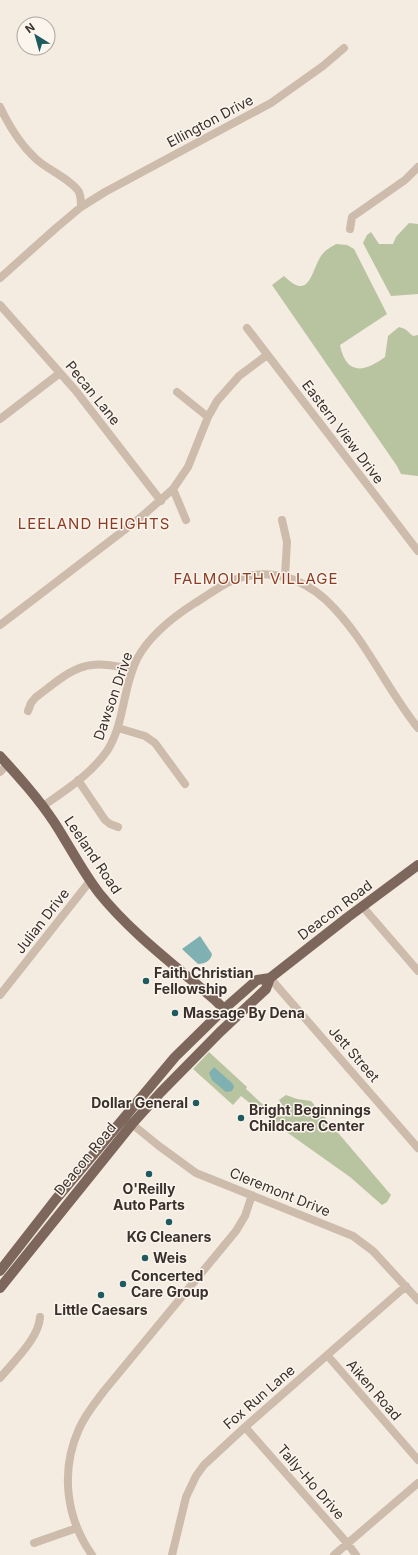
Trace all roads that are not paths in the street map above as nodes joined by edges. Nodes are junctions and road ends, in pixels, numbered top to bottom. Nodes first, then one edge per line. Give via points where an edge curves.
1 (344, 48) dead end
2 (0, 107) edge
3 (418, 167) edge
4 (82, 207) junction
5 (350, 230) dead end
6 (0, 278) edge
7 (0, 306) edge
8 (247, 328) dead end
9 (267, 355) junction
10 (60, 373) junction
11 (177, 392) dead end
12 (1, 417) edge
13 (208, 417) junction
14 (173, 489) junction
15 (161, 501) junction
16 (186, 520) dead end
17 (282, 520) dead end
18 (418, 551) edge
19 (285, 576) junction
20 (0, 625) edge
21 (133, 669) junction
22 (28, 711) dead end
23 (118, 728) junction
24 (418, 728) edge
25 (0, 756) edge
26 (8, 764) junction
27 (0, 772) edge
28 (78, 780) junction
29 (185, 784) dead end
30 (43, 806) junction
31 (118, 828) dead end
32 (418, 865) edge
33 (90, 881) junction
34 (362, 906) junction
35 (418, 971) edge
36 (270, 978) junction
37 (0, 996) edge
38 (224, 1009) junction
39 (233, 1019) junction
40 (124, 1117) junction
41 (132, 1124) junction
42 (418, 1148) edge
43 (252, 1195) junction
44 (0, 1270) edge
45 (406, 1286) junction
46 (0, 1288) edge
47 (418, 1300) edge
48 (40, 1316) dead end
49 (327, 1355) junction
50 (0, 1378) edge
51 (245, 1426) junction
52 (418, 1460) edge
53 (418, 1483) edge
54 (77, 1528) junction
55 (34, 1543) dead end
56 (348, 1544) junction
57 (92, 1555) edge
58 (172, 1555) edge
59 (334, 1555) edge
60 (356, 1555) edge

1 - 4 street, Ellington Drive via 271,103 105,192
2 - 4 street via 28,151 76,188
3 - 5 street via 405,180 352,217
4 - 6 street, Ellington Drive
7 - 10 street, Pecan Lane
8 - 9 street, Eastern View Drive
9 - 13 street via 232,383
9 - 18 street, Eastern View Drive
10 - 12 street
10 - 15 street, Pecan Lane
11 - 13 street
13 - 14 street via 188,467
14 - 15 street
14 - 16 street
15 - 20 street
17 - 19 street via 287,542
19 - 21 street, Dawson Drive via 261,574 225,584 186,609 157,633 142,650
19 - 24 street, Dawson Drive via 308,586 337,612 361,642
21 - 22 street via 102,665 77,669 36,697
21 - 23 street, Dawson Drive
23 - 28 street, Dawson Drive via 100,760
23 - 29 street via 144,736 155,743
25 - 26 main road, Leeland Road
26 - 27 street
26 - 30 main road, Leeland Road
28 - 30 street, Dawson Drive
28 - 31 street via 105,820
30 - 33 main road, Leeland Road
32 - 34 main road, Deacon Road
33 - 37 street, Julian Drive
33 - 38 main road, Leeland Road via 124,920
34 - 35 street
34 - 36 main road, Deacon Road
36 - 38 main road, Deacon Road via 257,980
36 - 39 main road, Deacon Road via 266,989
36 - 42 street, Jett Street
38 - 39 main road
38 - 40 main road, Deacon Road via 175,1057
39 - 41 main road, Deacon Road
40 - 41 street, Cleremont Drive
40 - 44 main road, Deacon Road
41 - 43 street, Cleremont Drive via 196,1172
41 - 46 main road, Deacon Road
43 - 45 street, Cleremont Drive via 353,1236 373,1251
43 - 54 street via 236,1231 104,1391 79,1428 71,1451 68,1480 70,1507
45 - 47 street, Cleremont Drive
45 - 49 street, Fox Run Lane
48 - 50 street via 34,1336
49 - 51 street, Fox Run Lane
49 - 52 street, Aiken Road
51 - 56 street, Tally-Ho Drive
51 - 58 street, Fox Run Lane via 204,1465 193,1481 186,1498
53 - 56 street
54 - 55 street
54 - 57 street
56 - 59 street
56 - 60 street, Tally-Ho Drive

